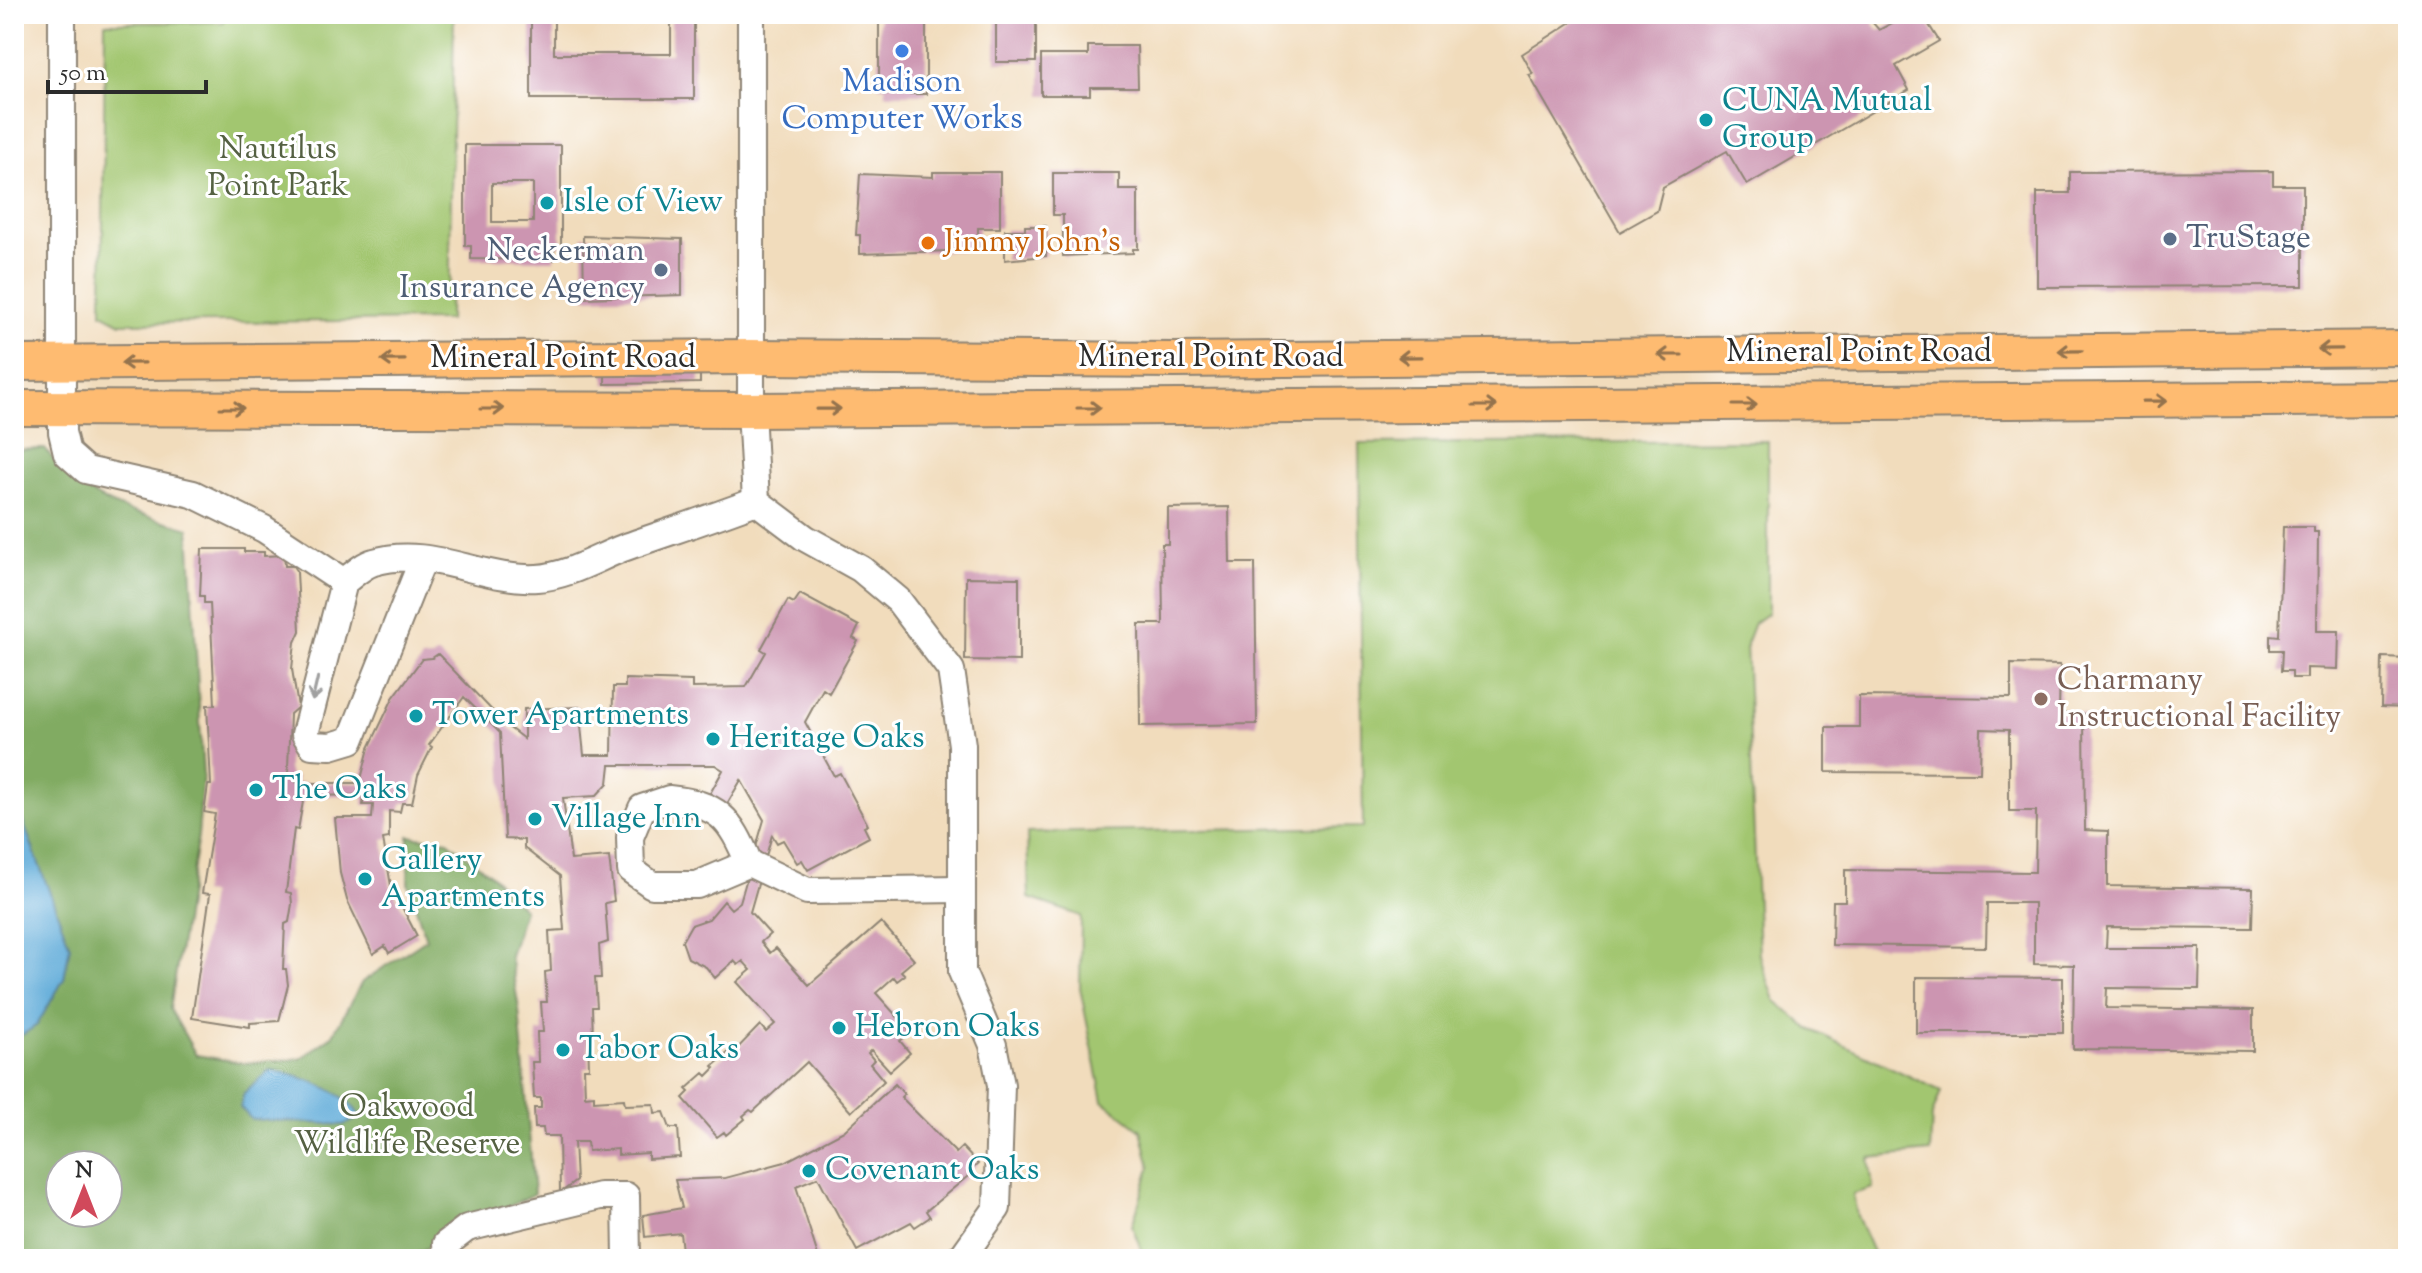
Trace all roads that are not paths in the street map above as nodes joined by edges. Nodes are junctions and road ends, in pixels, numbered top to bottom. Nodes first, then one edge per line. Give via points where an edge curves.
1 (62, 14) edge
2 (751, 14) edge
3 (2408, 348) edge
4 (751, 357) junction
5 (14, 363) edge
6 (63, 363) junction
7 (2408, 398) edge
8 (14, 408) edge
9 (63, 408) junction
10 (751, 410) junction
11 (756, 501) junction
12 (423, 559) junction
13 (344, 582) junction
14 (749, 863) junction
15 (962, 889) junction
16 (448, 1259) edge
17 (627, 1259) edge
18 (957, 1259) edge

1 - 6 street
2 - 4 street
3 -> 4 main road, Mineral Point Road via 1175,360
4 -> 6 main road, Mineral Point Road
4 - 10 street
5 - 6 main road, Mineral Point Road
6 - 9 street
10 -> 7 main road, Mineral Point Road
8 - 9 main road, Mineral Point Road
9 -> 10 main road, Mineral Point Road
9 - 13 street via 64,447 86,470 193,494 264,529
10 - 11 street
11 - 12 street via 581,568 538,578
11 - 15 street via 805,538 861,569 898,600 951,670 962,745
12 - 13 street via 371,562
13 -> 12 street via 305,734 312,745 351,740
14 - 14 street via 697,885 652,885 631,870 630,837 642,808 669,799 696,802 733,825
14 - 15 street via 807,891
15 - 18 street via 962,972 993,1045 1001,1085 1001,1131 997,1208
16 - 17 street via 446,1244 467,1228 600,1196 626,1196

